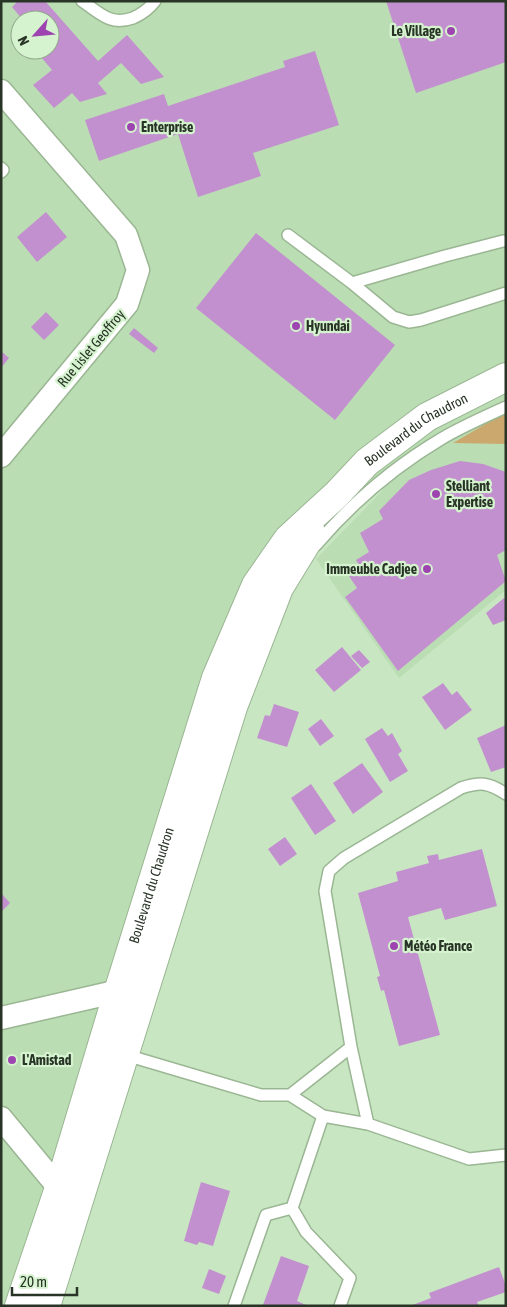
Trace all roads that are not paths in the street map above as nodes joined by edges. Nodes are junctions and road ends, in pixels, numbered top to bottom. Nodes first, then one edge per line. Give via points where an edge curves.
1 (82, 1) edge
2 (155, 1) edge
3 (1, 91) edge
4 (288, 235) dead end
5 (503, 241) dead end
6 (352, 283) junction
7 (506, 293) edge
8 (506, 377) edge
9 (506, 407) edge
10 (1, 456) edge
11 (374, 471) junction
12 (337, 494) junction
13 (279, 588) junction
14 (506, 794) edge
15 (148, 984) junction
16 (118, 992) junction
17 (1, 1018) edge
18 (351, 1047) junction
19 (124, 1056) junction
20 (290, 1095) junction
21 (323, 1116) junction
22 (1, 1118) edge
23 (368, 1124) junction
24 (506, 1155) edge
25 (59, 1188) junction
26 (292, 1208) junction
27 (70, 1232) junction
28 (19, 1306) edge
29 (46, 1306) edge
30 (234, 1306) edge
31 (340, 1306) edge

1 - 2 lane via 117,21 142,14
3 - 10 street, Rue Lislet Geoffroy via 126,235 138,270 127,304
4 - 6 lane
5 - 6 lane
6 - 7 lane via 393,317 409,322
8 - 11 main road, Boulevard du Chaudron via 427,417
9 - 11 lane
11 - 12 main road, Boulevard du Chaudron
11 - 13 lane
12 - 13 main road, Boulevard du Chaudron
12 - 16 main road, Boulevard du Chaudron via 288,539 256,585 216,678
13 - 15 main road, Boulevard du Chaudron via 233,707
14 - 18 lane via 492,784 460,788 344,858 329,871 325,891
15 - 16 street
15 - 19 main road, Boulevard du Chaudron
16 - 17 street
16 - 25 main road, Boulevard du Chaudron
18 - 20 lane
18 - 23 lane
19 - 20 lane via 261,1096
19 - 27 main road, Boulevard du Chaudron
20 - 21 lane
21 - 23 lane
21 - 26 lane
22 - 25 street
23 - 24 lane via 469,1159
25 - 27 street
25 - 28 main road, Boulevard du Chaudron
26 - 30 lane via 266,1215
26 - 31 lane via 306,1232 350,1278
27 - 29 main road, Boulevard du Chaudron

